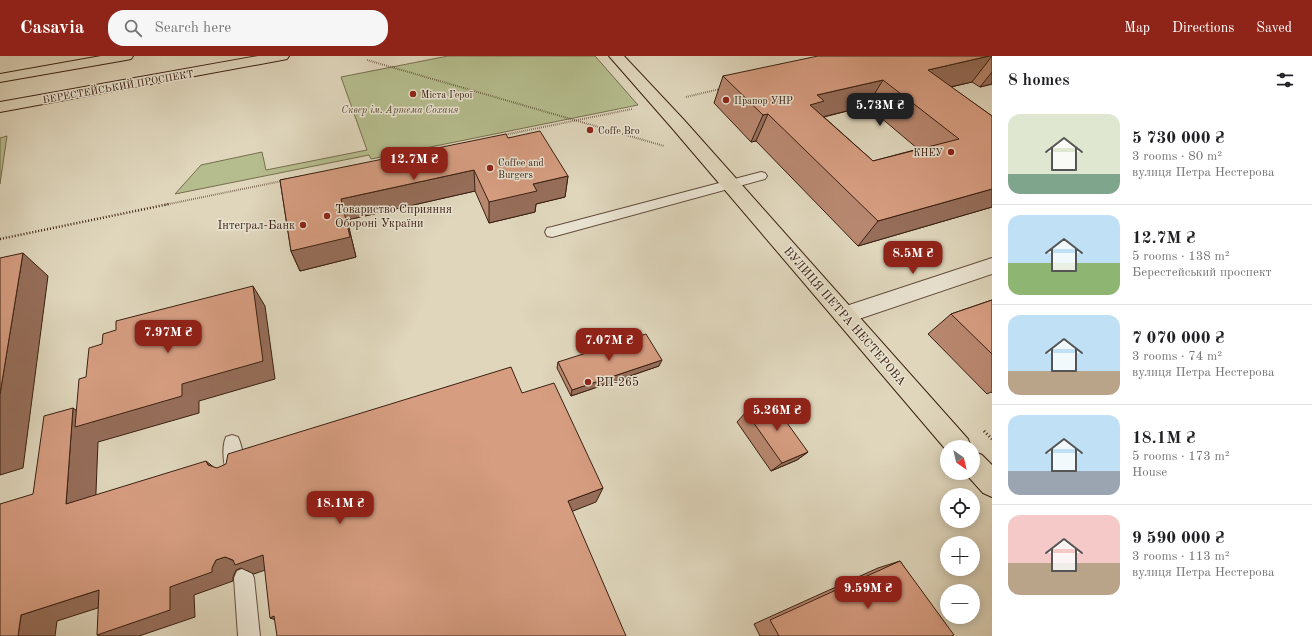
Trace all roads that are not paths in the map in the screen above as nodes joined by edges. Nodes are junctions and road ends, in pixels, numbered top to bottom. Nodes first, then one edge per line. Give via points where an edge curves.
1 (126, 56) edge
2 (282, 56) edge
3 (616, 56) edge
4 (0, 78) edge
5 (0, 107) edge
6 (761, 176) dead end
7 (730, 185) junction
8 (552, 232) dead end
9 (992, 266) edge
10 (844, 315) junction
11 (953, 440) edge
12 (232, 443) dead end
13 (980, 471) edge
14 (235, 473) edge
15 (992, 484) edge
16 (244, 578) edge
17 (249, 636) edge

1 - 4 main road
2 - 5 main road, БЕРЕСТЕЙСЬКИЙ ПРОСПЕКТ
3 - 7 main road, ВУЛИЦЯ ПЕТРА НЕСТЕРОВА
6 - 7 lane
7 - 8 lane
7 - 10 main road, ВУЛИЦЯ ПЕТРА НЕСТЕРОВА
9 - 10 street
10 - 11 main road, ВУЛИЦЯ ПЕТРА НЕСТЕРОВА
12 - 14 lane
13 - 15 main road
16 - 17 lane

